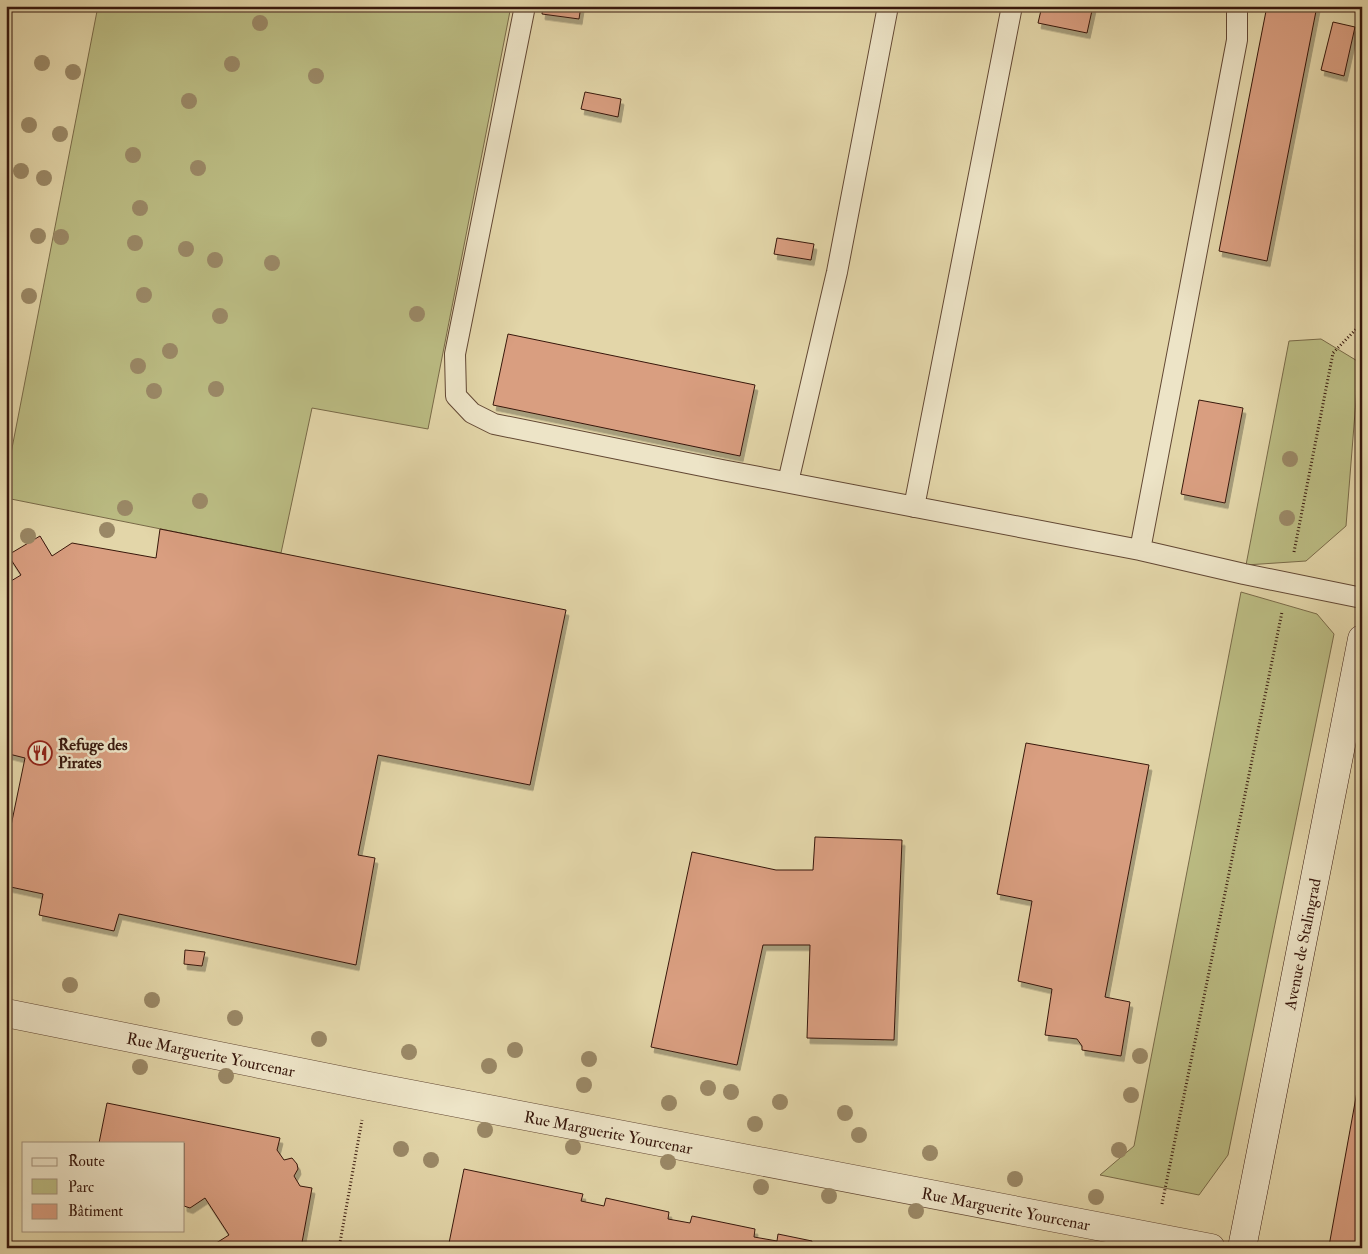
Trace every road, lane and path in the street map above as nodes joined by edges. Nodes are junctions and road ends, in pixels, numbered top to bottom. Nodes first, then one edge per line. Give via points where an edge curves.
1 (525, 6) edge
2 (888, 6) edge
3 (1012, 6) edge
4 (1235, 6) edge
5 (1362, 323) edge
6 (788, 482) junction
7 (914, 507) junction
8 (1140, 550) junction
9 (1288, 582) junction
10 (1362, 598) edge
11 (1362, 640) edge
12 (6, 1013) edge
13 (369, 1086) junction
14 (1156, 1236) junction
15 (340, 1248) edge
16 (1211, 1248) edge
17 (1242, 1248) edge

1 - 6 lane via 455,354 456,396 472,413 494,424
2 - 6 lane via 836,272
3 - 7 lane
4 - 8 lane via 1237,40
5 - 9 path via 1333,353
6 - 7 lane
7 - 8 lane
8 - 9 lane
9 - 10 lane
9 - 14 path
11 - 17 street, Avenue de Stalingrad
12 - 13 street, Rue Marguerite Yourcenar
13 - 14 street, Rue Marguerite Yourcenar
13 - 15 path
14 - 16 street, Rue Marguerite Yourcenar

